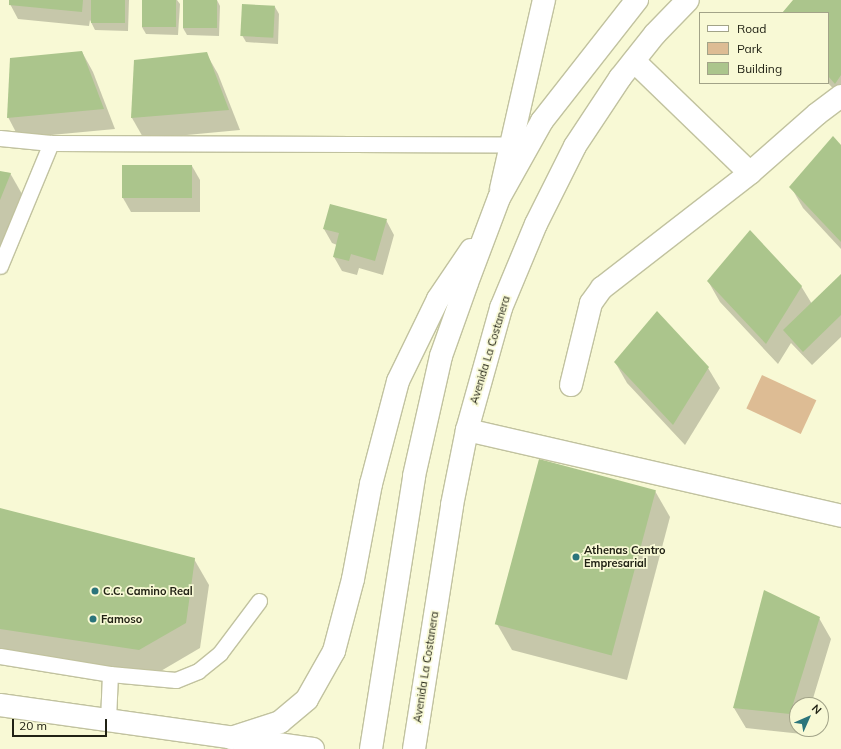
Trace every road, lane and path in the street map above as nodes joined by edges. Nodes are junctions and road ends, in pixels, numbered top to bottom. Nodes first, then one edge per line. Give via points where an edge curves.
1 (539, 0) edge
2 (637, 0) edge
3 (688, 0) edge
4 (634, 61) junction
5 (841, 96) edge
6 (0, 138) edge
7 (51, 143) junction
8 (511, 145) junction
9 (750, 173) junction
10 (499, 198) junction
11 (490, 221) junction
12 (0, 266) edge
13 (571, 385) dead end
14 (467, 430) junction
15 (841, 516) edge
16 (259, 601) dead end
17 (0, 656) edge
18 (110, 674) junction
19 (0, 705) edge
20 (108, 720) junction
21 (231, 738) junction
22 (313, 749) edge
23 (371, 749) edge
24 (414, 749) edge

1 - 8 street
2 - 10 street via 542,121
3 - 4 street, Avenida La Costanera via 655,34
4 - 9 street
4 - 14 street, Avenida La Costanera via 575,146 536,224 501,308
5 - 9 street
6 - 7 lane
7 - 8 lane
7 - 12 lane
8 - 10 street
9 - 13 street via 602,288 591,303
10 - 11 street
11 - 21 street via 438,299 398,381 371,484 353,579 334,651 307,699 280,722
11 - 23 street via 441,356 414,476
14 - 15 street
14 - 24 street, Avenida La Costanera via 452,505
16 - 18 lane via 220,653 198,671 176,680
17 - 18 lane
18 - 20 lane
19 - 20 street
20 - 21 street
21 - 22 street

